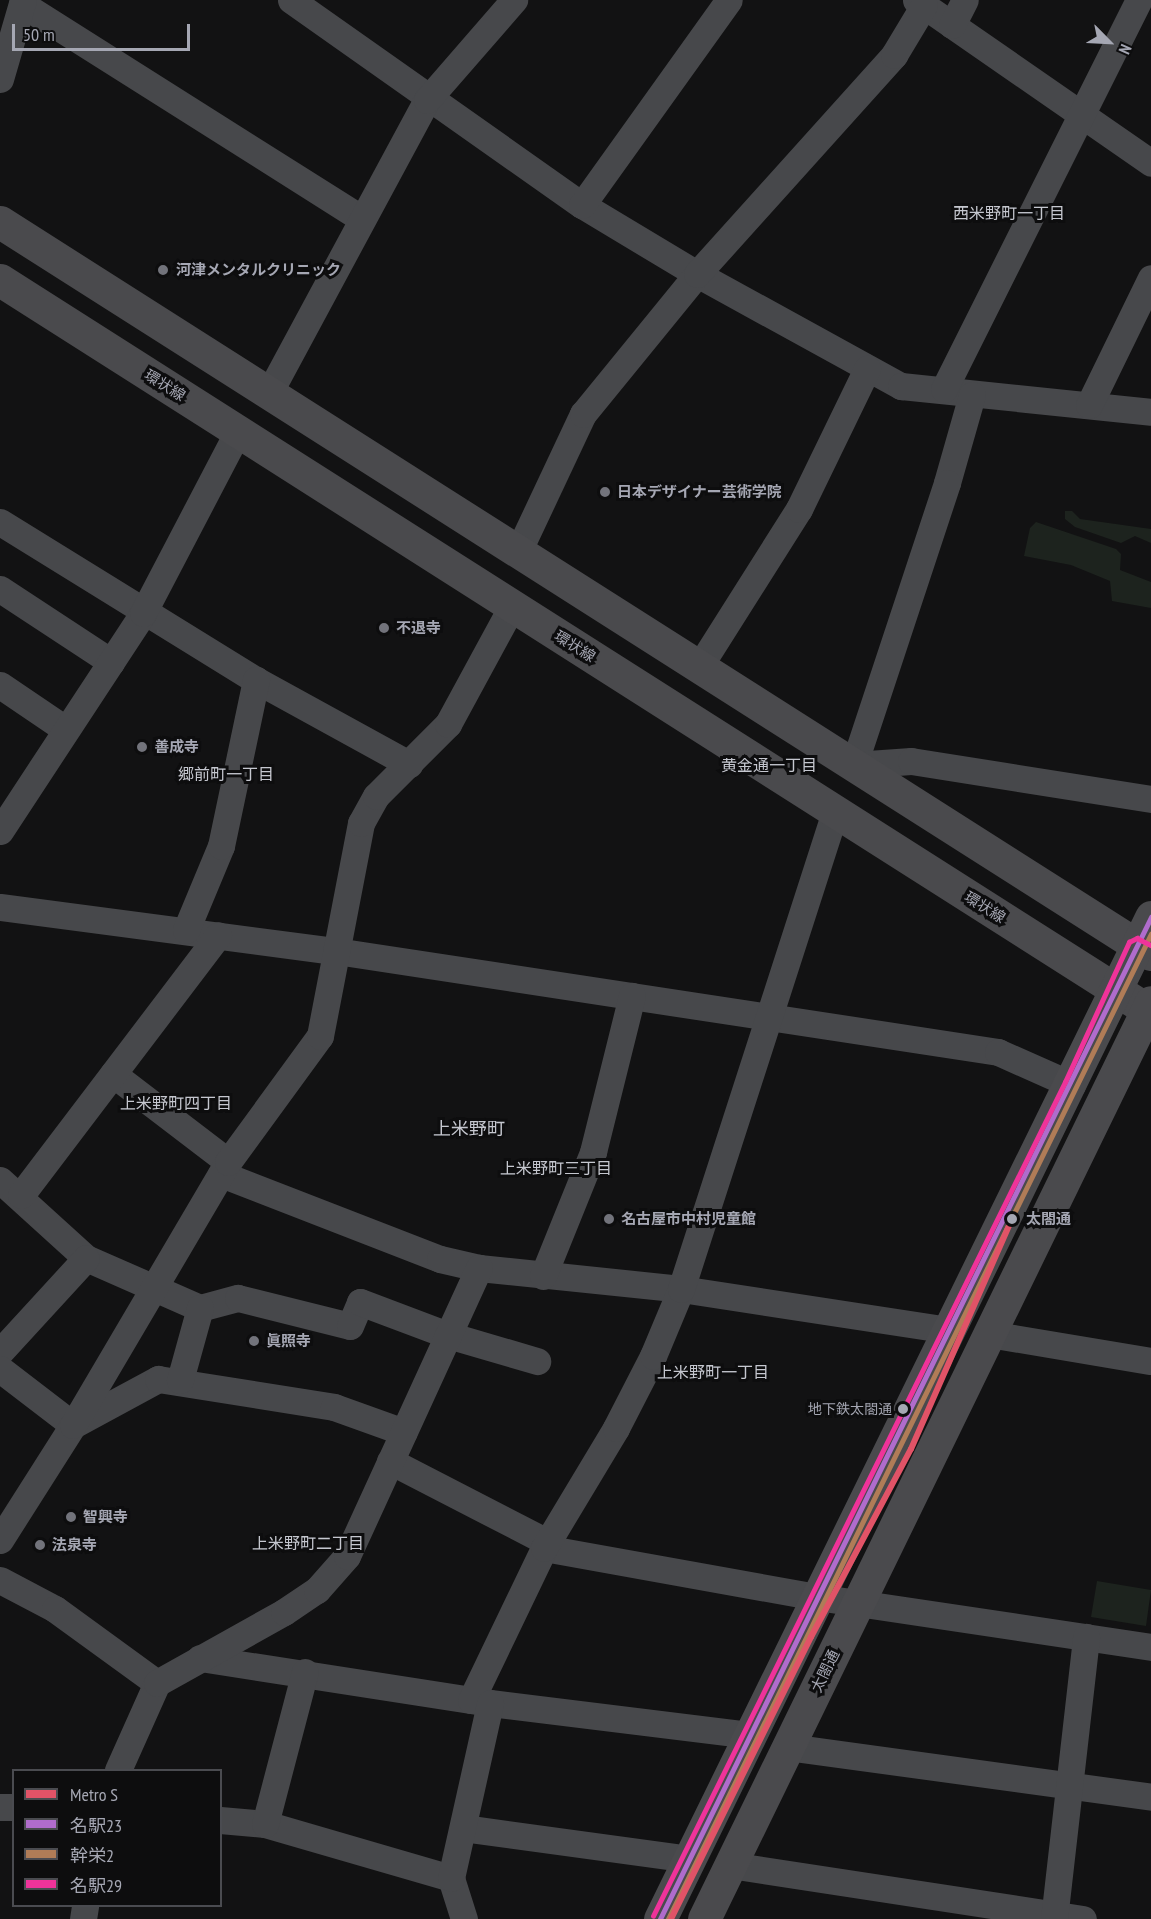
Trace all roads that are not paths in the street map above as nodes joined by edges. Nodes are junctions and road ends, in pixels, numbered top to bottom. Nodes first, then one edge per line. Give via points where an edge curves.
1 (514, 0) edge
2 (729, 0) edge
3 (965, 0) edge
4 (1139, 0) edge
5 (293, 1) edge
6 (22, 2) edge
7 (920, 3) edge
8 (952, 25) junction
9 (0, 79) edge
10 (427, 99) junction
11 (1081, 114) junction
12 (1151, 163) edge
13 (582, 205) junction
14 (361, 218) junction
15 (0, 222) edge
16 (696, 274) junction
17 (1151, 278) edge
18 (0, 280) edge
19 (867, 369) junction
20 (944, 389) junction
21 (269, 393) junction
22 (972, 395) junction
23 (1089, 405) junction
24 (1151, 412) edge
25 (238, 431) junction
26 (0, 522) edge
27 (518, 552) junction
28 (0, 589) edge
29 (512, 606) junction
30 (143, 613) junction
31 (111, 662) junction
32 (699, 667) junction
33 (256, 680) junction
34 (0, 685) edge
35 (65, 729) junction
36 (409, 764) junction
37 (854, 765) junction
38 (1151, 800) edge
39 (835, 812) junction
40 (0, 831) edge
41 (0, 907) edge
42 (186, 930) junction
43 (218, 935) junction
44 (1146, 938) edge
45 (336, 951) junction
46 (1114, 989) junction
47 (632, 996) junction
48 (1150, 1008) edge
49 (772, 1016) junction
50 (113, 1074) junction
51 (1072, 1085) junction
52 (224, 1168) junction
53 (10, 1188) edge
54 (86, 1258) junction
55 (478, 1268) junction
56 (543, 1276) junction
57 (152, 1288) junction
58 (681, 1289) junction
59 (200, 1308) junction
60 (948, 1329) junction
61 (989, 1334) junction
62 (448, 1335) junction
63 (0, 1352) edge
64 (537, 1361) dead end
65 (1151, 1361) edge
66 (0, 1369) edge
67 (180, 1380) junction
68 (73, 1425) junction
69 (404, 1432) junction
70 (390, 1461) junction
71 (0, 1539) edge
72 (545, 1545) junction
73 (0, 1580) edge
74 (817, 1597) junction
75 (859, 1602) junction
76 (1086, 1637) junction
77 (1151, 1647) edge
78 (200, 1658) junction
79 (305, 1672) junction
80 (157, 1683) junction
81 (480, 1702) junction
82 (749, 1735) junction
83 (788, 1747) junction
84 (118, 1769) edge
85 (1070, 1786) junction
86 (1151, 1797) edge
87 (222, 1820) edge
88 (265, 1824) junction
89 (463, 1828) junction
90 (689, 1859) junction
91 (730, 1865) junction
92 (450, 1878) junction
93 (1054, 1917) edge
94 (464, 1919) edge
95 (660, 1919) edge
96 (704, 1919) edge
97 (1083, 1919) edge

1 - 10 street
2 - 13 street
3 - 8 street
4 - 11 street
5 - 10 street
6 - 9 street
6 - 14 street
7 - 8 street
7 - 16 street via 894,55
8 - 11 street
10 - 13 street
10 - 14 street
11 - 12 street
11 - 20 street
13 - 16 street
14 - 21 street
15 - 21 main road
16 - 19 street
16 - 27 street via 583,414
17 - 23 street
18 - 25 main road, 環状線
19 - 20 street via 901,386
19 - 32 street via 799,509
20 - 22 street
21 - 27 main road
22 - 23 street
22 - 37 street
23 - 24 street
25 - 29 main road, 環状線
25 - 30 street
26 - 30 street
27 - 32 main road
28 - 31 street
29 - 36 street via 448,724
29 - 39 main road, 環状線
30 - 31 street
30 - 33 street
31 - 35 street
32 - 37 main road
33 - 36 street
33 - 42 street via 221,846
34 - 35 street
35 - 40 street
36 - 45 street via 376,796 362,823
37 - 38 street via 911,761
37 - 44 main road
39 - 46 main road, 環状線
39 - 49 street
41 - 42 street
42 - 43 street
43 - 45 street
43 - 50 street
44 - 46 main road
45 - 47 street
45 - 52 street via 320,1036
46 - 48 main road, 環状線
46 - 51 main road
47 - 49 street
47 - 56 street via 593,1152
48 - 61 main road, 太閤通
49 - 51 street via 998,1052
49 - 58 street
50 - 52 street
50 - 53 street
51 - 60 main road
52 - 55 street via 441,1259
52 - 57 street
53 - 54 street
54 - 57 street
54 - 63 street
55 - 56 street
55 - 62 street
56 - 58 street
57 - 59 street
57 - 68 street
58 - 60 street
58 - 72 street via 619,1423
59 - 62 street via 238,1298 350,1326 360,1302
59 - 67 street
60 - 74 main road
61 - 65 street
61 - 75 main road, 太閤通
62 - 64 street
62 - 69 street
66 - 68 street
67 - 68 street via 158,1379
67 - 69 street via 334,1407
68 - 71 street
69 - 70 street
70 - 72 street
70 - 78 street via 347,1556 317,1590
72 - 74 street
72 - 81 street
73 - 80 street via 55,1609
74 - 75 street
74 - 82 main road
75 - 76 street
75 - 83 main road, 太閤通
76 - 77 street
76 - 85 street
78 - 79 street
78 - 80 street
79 - 81 street
79 - 88 street
80 - 84 street
81 - 82 street
81 - 89 street
82 - 90 main road
83 - 85 street
83 - 91 main road, 太閤通
85 - 86 street
85 - 93 street
87 - 88 street
88 - 92 street
89 - 90 street
89 - 92 street
90 - 95 main road
91 - 93 street
91 - 96 main road, 太閤通
92 - 94 street
93 - 97 street

